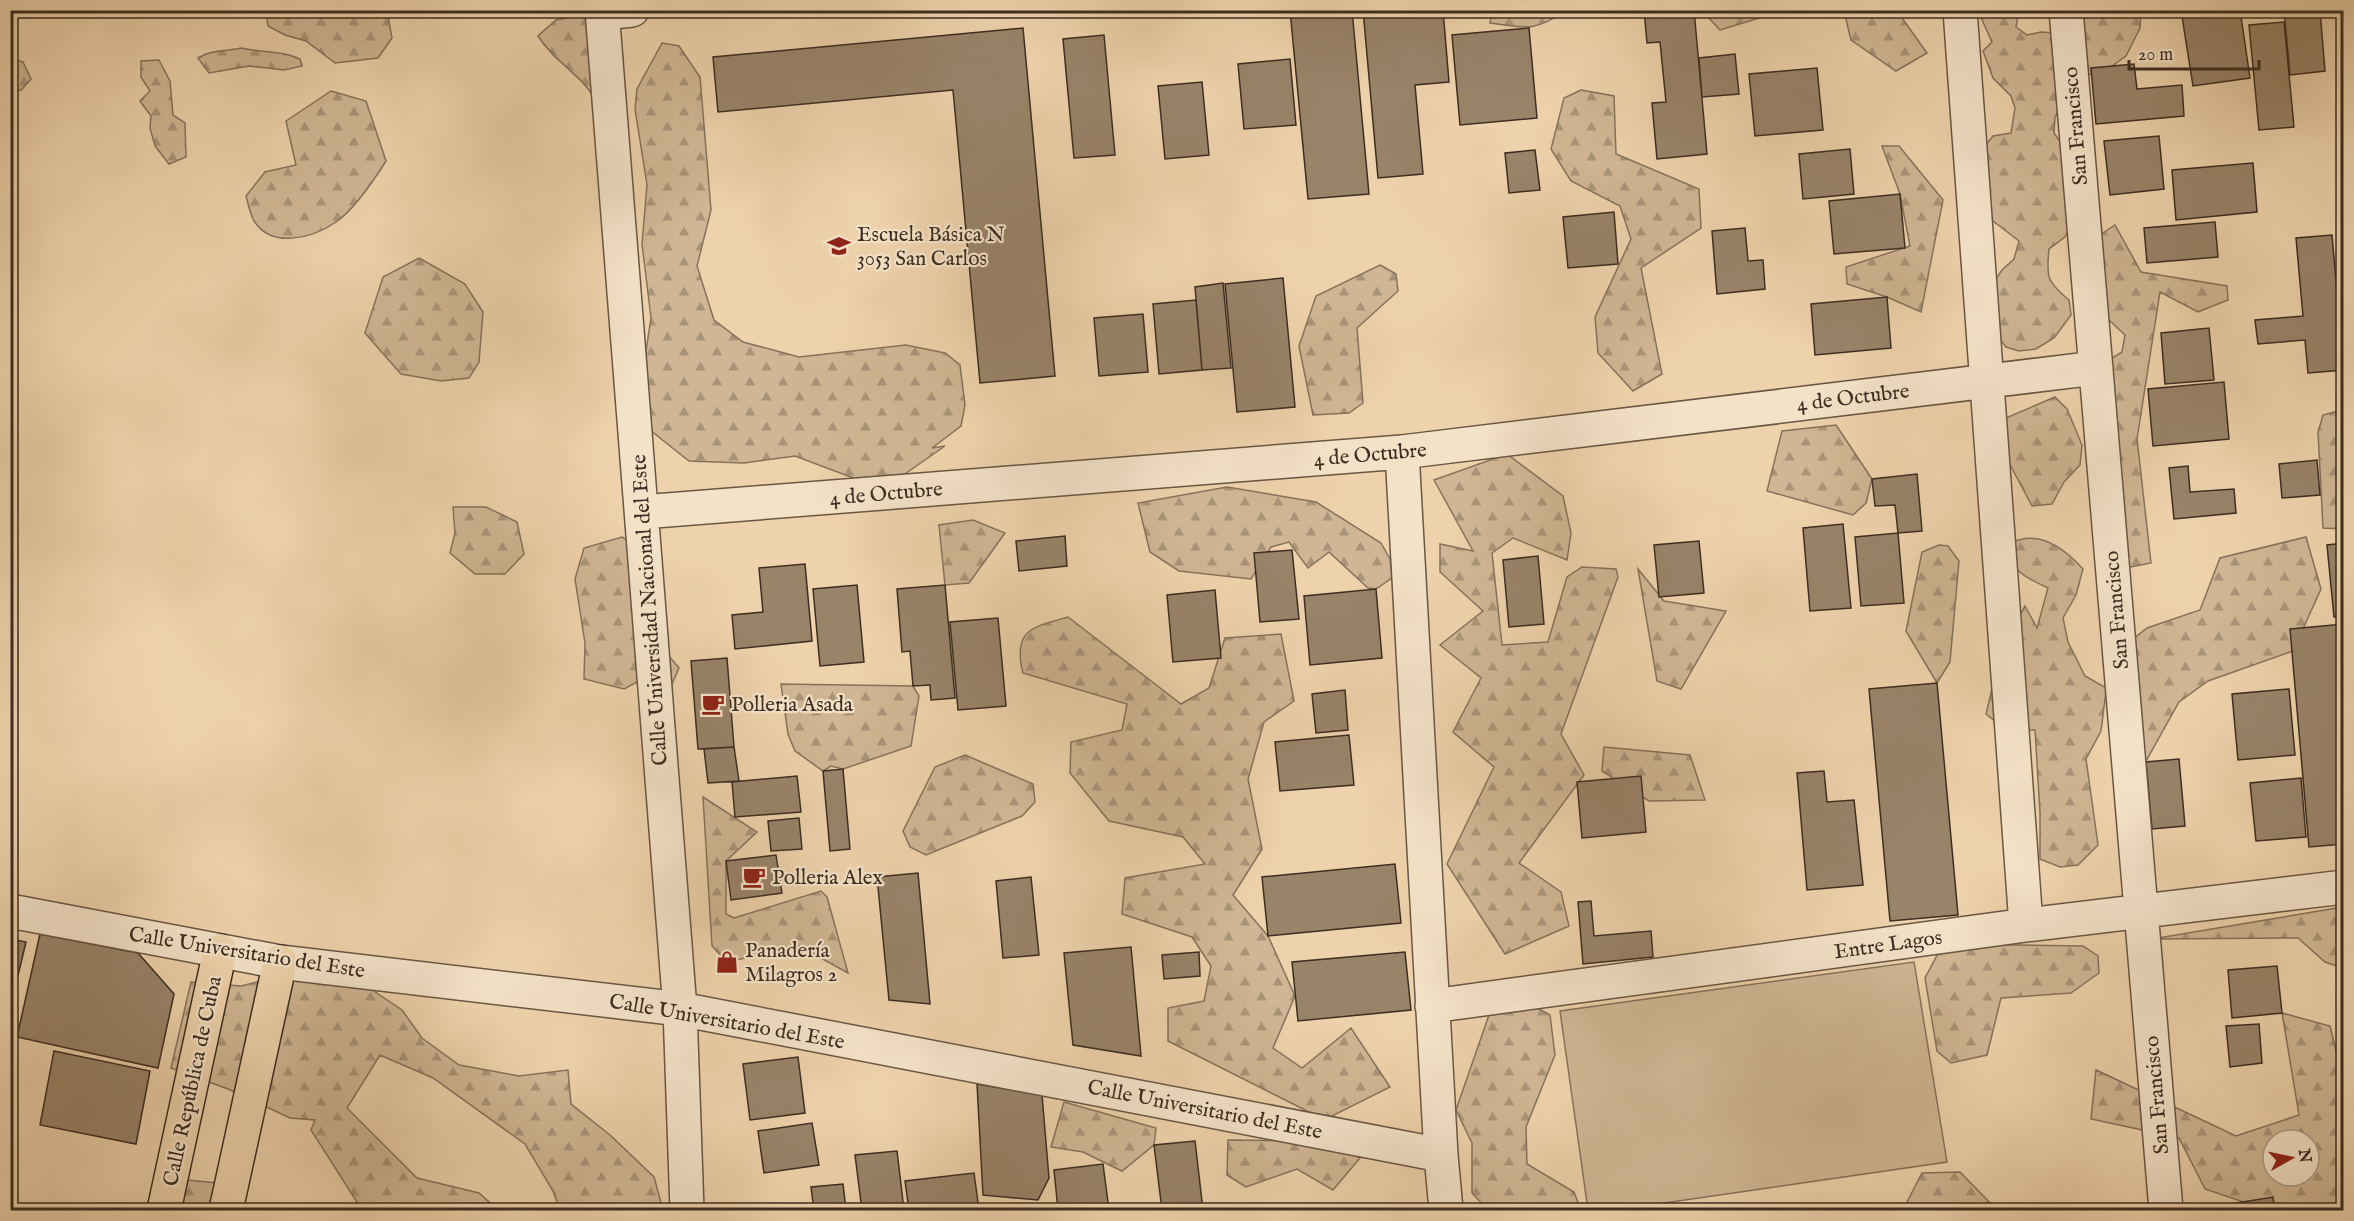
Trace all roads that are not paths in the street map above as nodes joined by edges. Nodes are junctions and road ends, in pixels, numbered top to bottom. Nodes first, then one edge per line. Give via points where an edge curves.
1 (1960, 10) edge
2 (2066, 10) edge
3 (612, 11) edge
4 (2096, 368) junction
5 (1986, 381) junction
6 (1402, 452) junction
7 (642, 512) junction
8 (2343, 887) edge
9 (10, 912) edge
10 (2141, 912) junction
11 (2026, 925) junction
12 (220, 951) junction
13 (280, 962) junction
14 (1432, 1006) junction
15 (680, 1009) junction
16 (1441, 1155) junction
17 (164, 1210) edge
18 (226, 1210) edge
19 (687, 1210) edge
20 (1446, 1210) edge
21 (2166, 1210) edge

1 - 5 street
2 - 4 street, San Francisco
3 - 7 street, Calle Universidad Nacional del Este
4 - 5 street, 4 de Octubre
4 - 10 street, San Francisco
5 - 6 street, 4 de Octubre
5 - 11 street
6 - 7 street, 4 de Octubre
6 - 14 street
7 - 15 street, Calle Universidad Nacional del Este
8 - 10 street, Entre Lagos
9 - 12 street, Calle Universitario del Este
10 - 11 street, Entre Lagos
10 - 21 street, San Francisco
11 - 14 street, Entre Lagos
12 - 13 street, Calle Universitario del Este
12 - 17 main road, Calle República de Cuba
13 - 15 street, Calle Universitario del Este
13 - 18 main road
14 - 16 street
15 - 16 street, Calle Universitario del Este
15 - 19 street, Calle Universidad Nacional del Este
16 - 20 street

